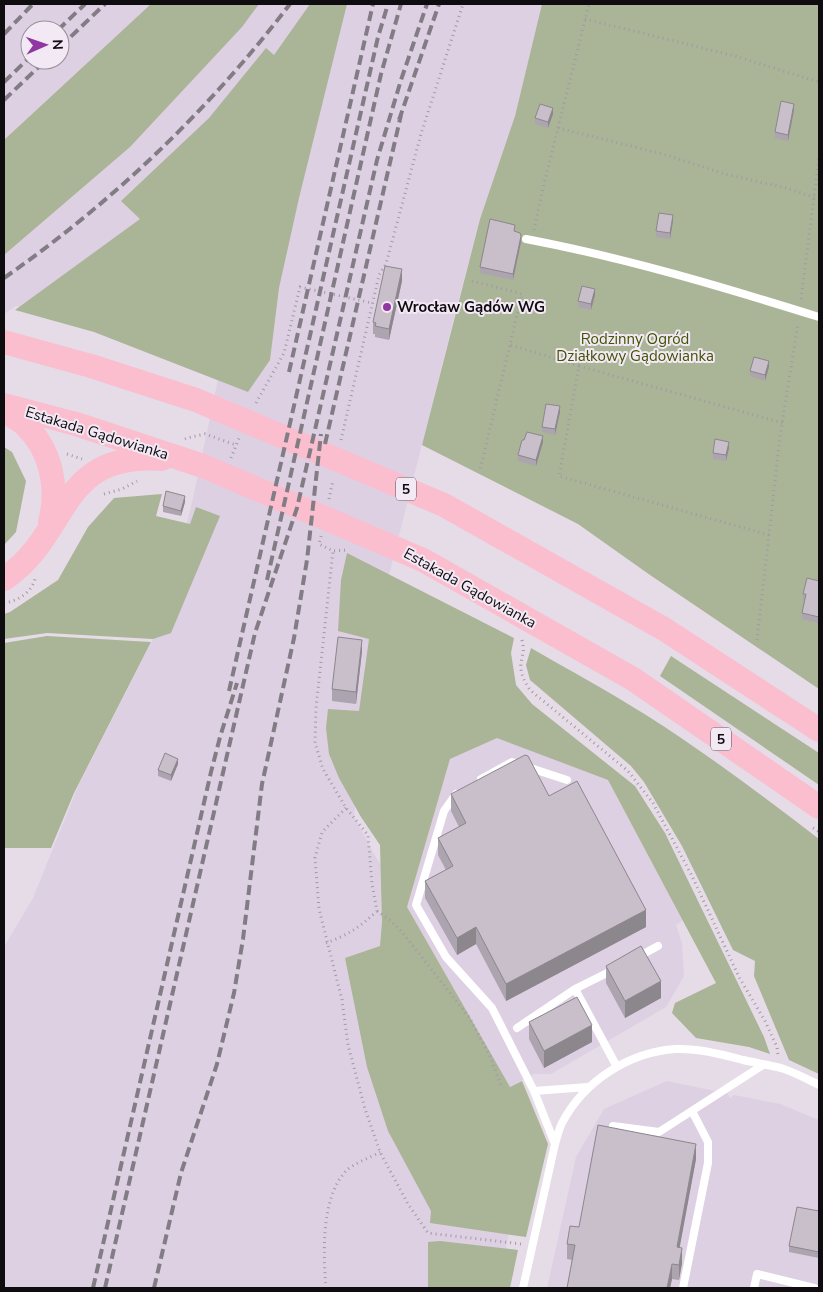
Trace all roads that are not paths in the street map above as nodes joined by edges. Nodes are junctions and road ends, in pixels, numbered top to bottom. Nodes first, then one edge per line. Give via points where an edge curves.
1 (529, 240) road end
2 (819, 317) edge
3 (4, 342) edge
4 (4, 405) edge
5 (4, 411) edge
6 (203, 466) junction
7 (48, 532) junction
8 (4, 579) edge
9 (819, 730) edge
10 (567, 780) dead end
11 (473, 783) edge
12 (465, 788) edge
13 (819, 807) edge
14 (658, 946) dead end
15 (575, 989) junction
16 (517, 1028) dead end
17 (763, 1065) junction
18 (617, 1067) junction
19 (819, 1084) edge
20 (588, 1087) junction
21 (534, 1091) junction
22 (692, 1111) junction
23 (613, 1126) edge
24 (555, 1144) junction
25 (523, 1288) edge
26 (683, 1288) edge
27 (754, 1288) edge
28 (814, 1288) edge

1 - 2 lane via 619,260
3 - 9 main road, 5 via 196,400 444,505 664,629
4 - 6 main road, Estakada Gądowianka / 5 via 76,424
5 - 7 main road via 23,423 46,454 54,492
6 - 7 main road via 146,458 102,468 77,487
6 - 13 main road, Estakada Gądowianka / 5 via 423,560 634,679
7 - 8 main road via 25,562
10 - 11 lane via 512,762
12 - 21 lane via 444,811 416,905 446,957 492,1008
14 - 15 lane
15 - 16 lane
15 - 18 lane
17 - 18 lane via 715,1053 676,1049 657,1052
17 - 19 lane via 781,1068
17 - 22 lane
18 - 20 lane
20 - 21 lane
20 - 24 lane via 562,1124
21 - 24 lane
22 - 23 lane via 659,1132
22 - 26 lane via 708,1142 708,1163
24 - 25 lane
27 - 28 lane via 757,1274

